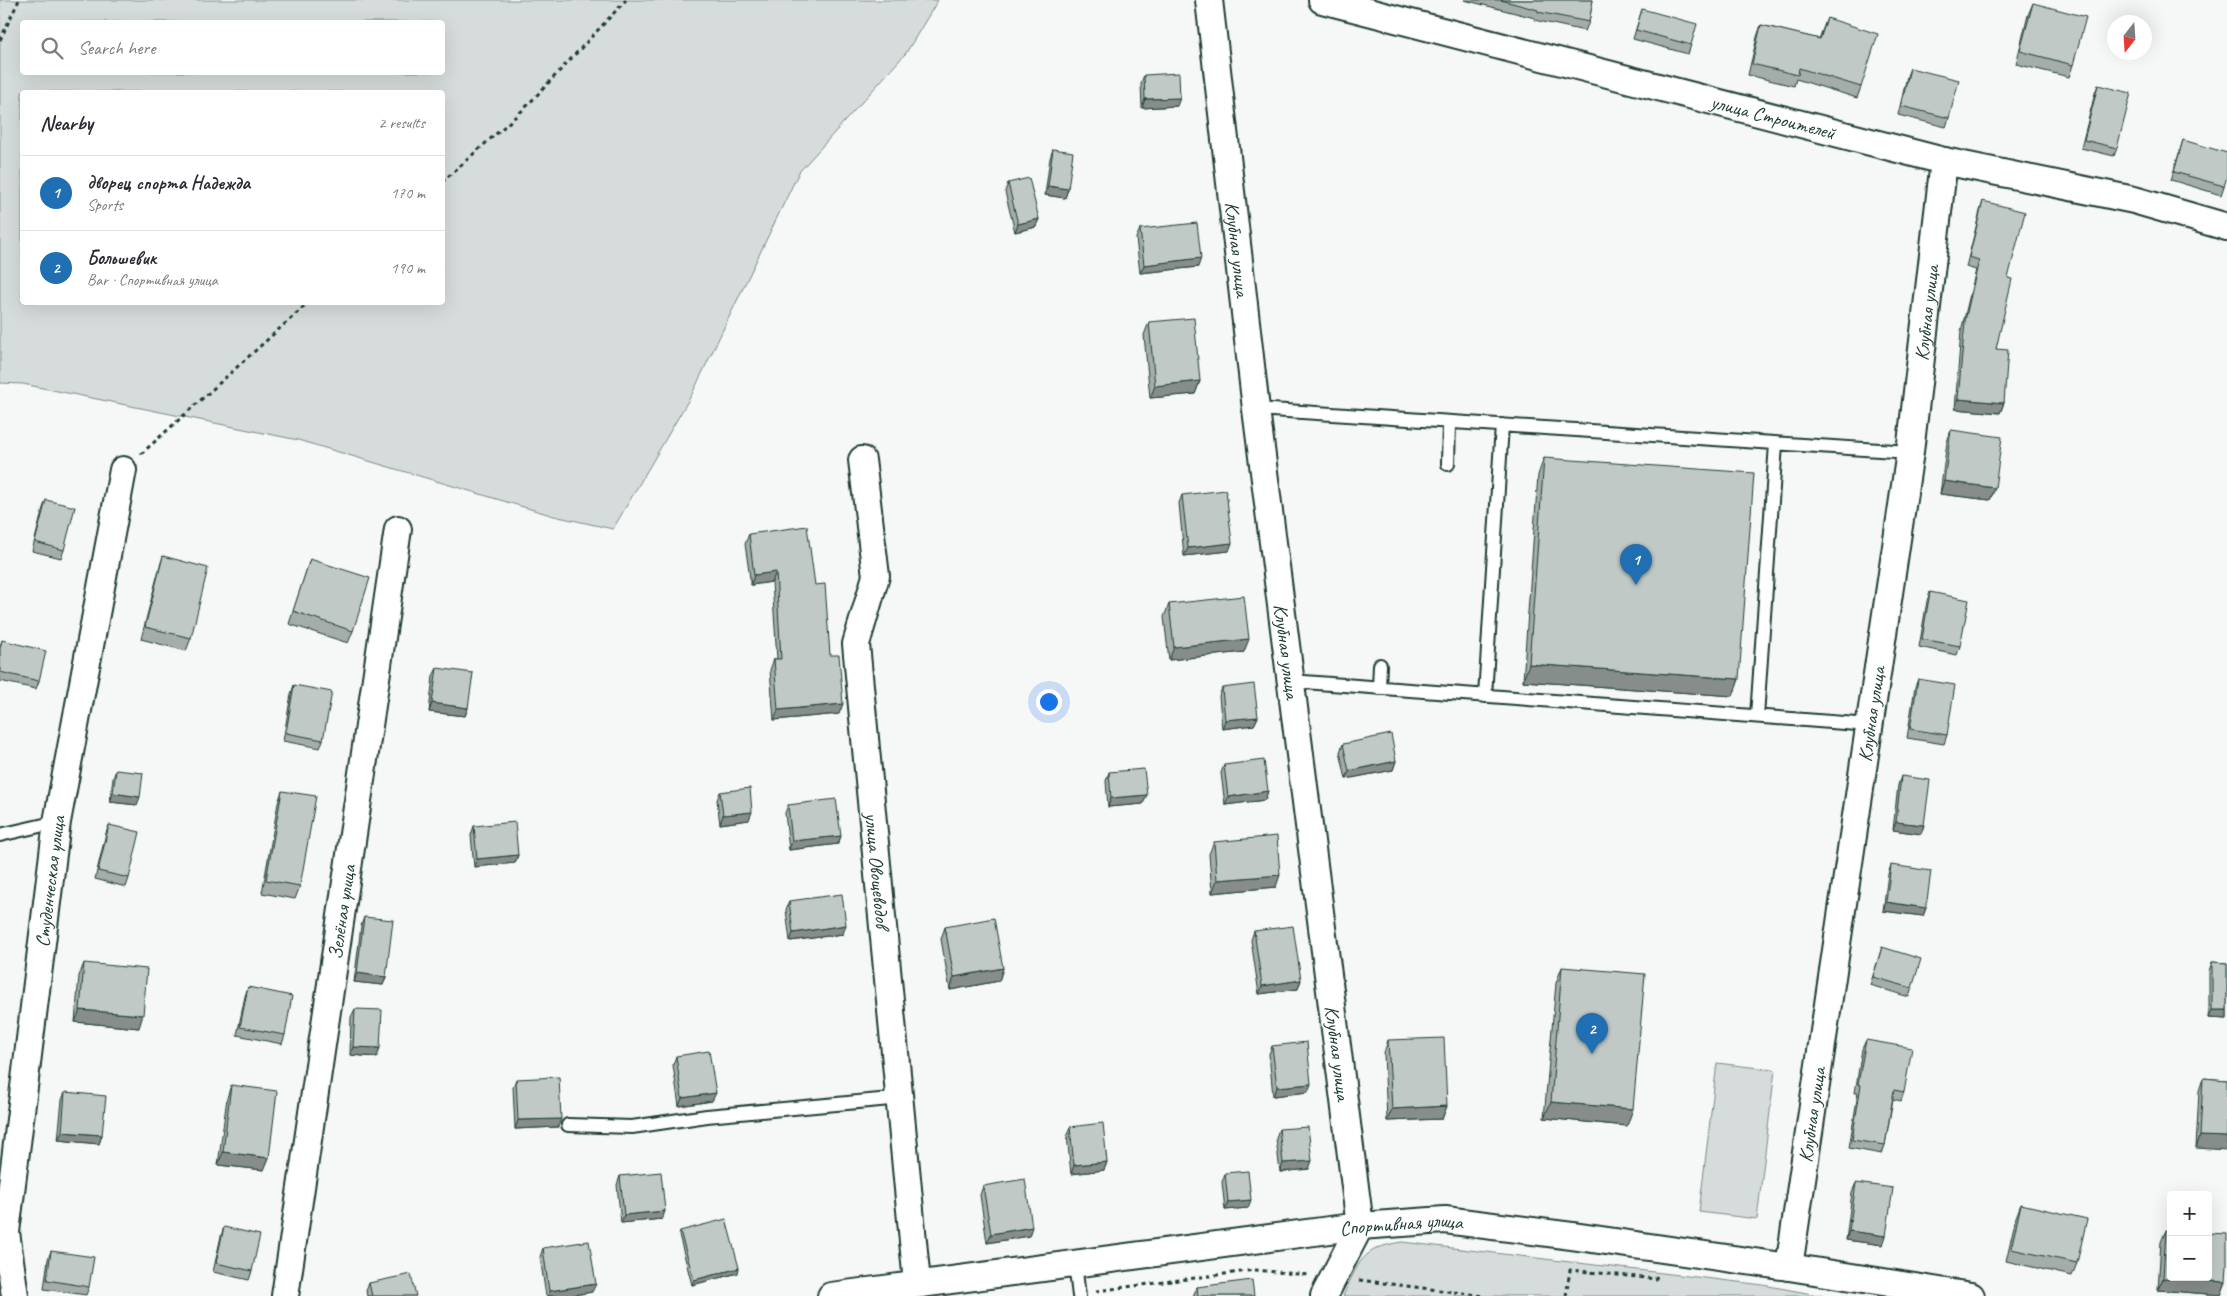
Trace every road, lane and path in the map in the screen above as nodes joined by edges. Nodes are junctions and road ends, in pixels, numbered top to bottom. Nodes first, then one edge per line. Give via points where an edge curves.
1 (19, 0) edge
2 (626, 0) edge
3 (1209, 0) edge
4 (1322, 0) edge
5 (0, 40) edge
6 (1944, 161) junction
7 (445, 179) edge
8 (2227, 227) edge
9 (306, 305) edge
10 (1256, 409) junction
11 (1448, 422) junction
12 (1502, 425) junction
13 (1776, 444) junction
14 (1910, 452) junction
15 (862, 460) dead end
16 (1448, 464) dead end
17 (123, 470) joint
18 (398, 529) dead end
19 (1380, 665) dead end
20 (1290, 681) junction
21 (1380, 688) junction
22 (1485, 696) junction
23 (1757, 716) junction
24 (1870, 725) junction
25 (58, 822) junction
26 (0, 835) edge
27 (901, 1098) junction
28 (568, 1125) dead end
29 (1360, 1226) junction
30 (1660, 1249) junction
31 (1075, 1264) junction
32 (1789, 1267) junction
33 (917, 1284) junction
34 (1329, 1287) edge
35 (1881, 1289) edge
36 (868, 1294) edge
37 (1079, 1295) edge
38 (15, 1296) edge
39 (285, 1296) edge
40 (831, 1296) edge
41 (1485, 1296) edge
42 (1566, 1296) edge
43 (1971, 1296) edge

1 - 5 path
2 - 7 path via 524,109
3 - 10 street, Клубная улица
4 - 6 street, улица Строителей
6 - 8 street, улица Строителей via 2134,200
6 - 14 street, Клубная улица
9 - 17 path
10 - 11 lane
10 - 20 street, Клубная улица
11 - 12 lane
11 - 16 lane
12 - 13 lane
12 - 22 lane
13 - 14 lane
13 - 23 lane
14 - 24 street, Клубная улица
15 - 27 street, улица Овощеводов via 876,576 856,644
17 - 25 street, Студенческая улица
18 - 39 street, Зелёная улица
19 - 21 lane
20 - 21 lane
20 - 29 street, Клубная улица
21 - 22 lane
22 - 23 lane
23 - 24 lane
24 - 32 street, Клубная улица
25 - 26 lane
25 - 38 street, Студенческая улица via 6,1232
27 - 28 lane via 707,1116 632,1127
27 - 33 street, улица Овощеводов
29 - 30 street, Спортивная улица via 1445,1220
29 - 31 street, Спортивная улица
29 - 34 street
30 - 32 street, Спортивная улица
30 - 42 path via 1656,1279 1570,1270
31 - 33 street, Спортивная улица
31 - 37 lane
32 - 35 street, Спортивная улица
33 - 36 street, Спортивная улица
34 - 37 path via 1255,1270
34 - 41 path
35 - 43 street, Спортивная улица
36 - 40 street, Спортивная улица

